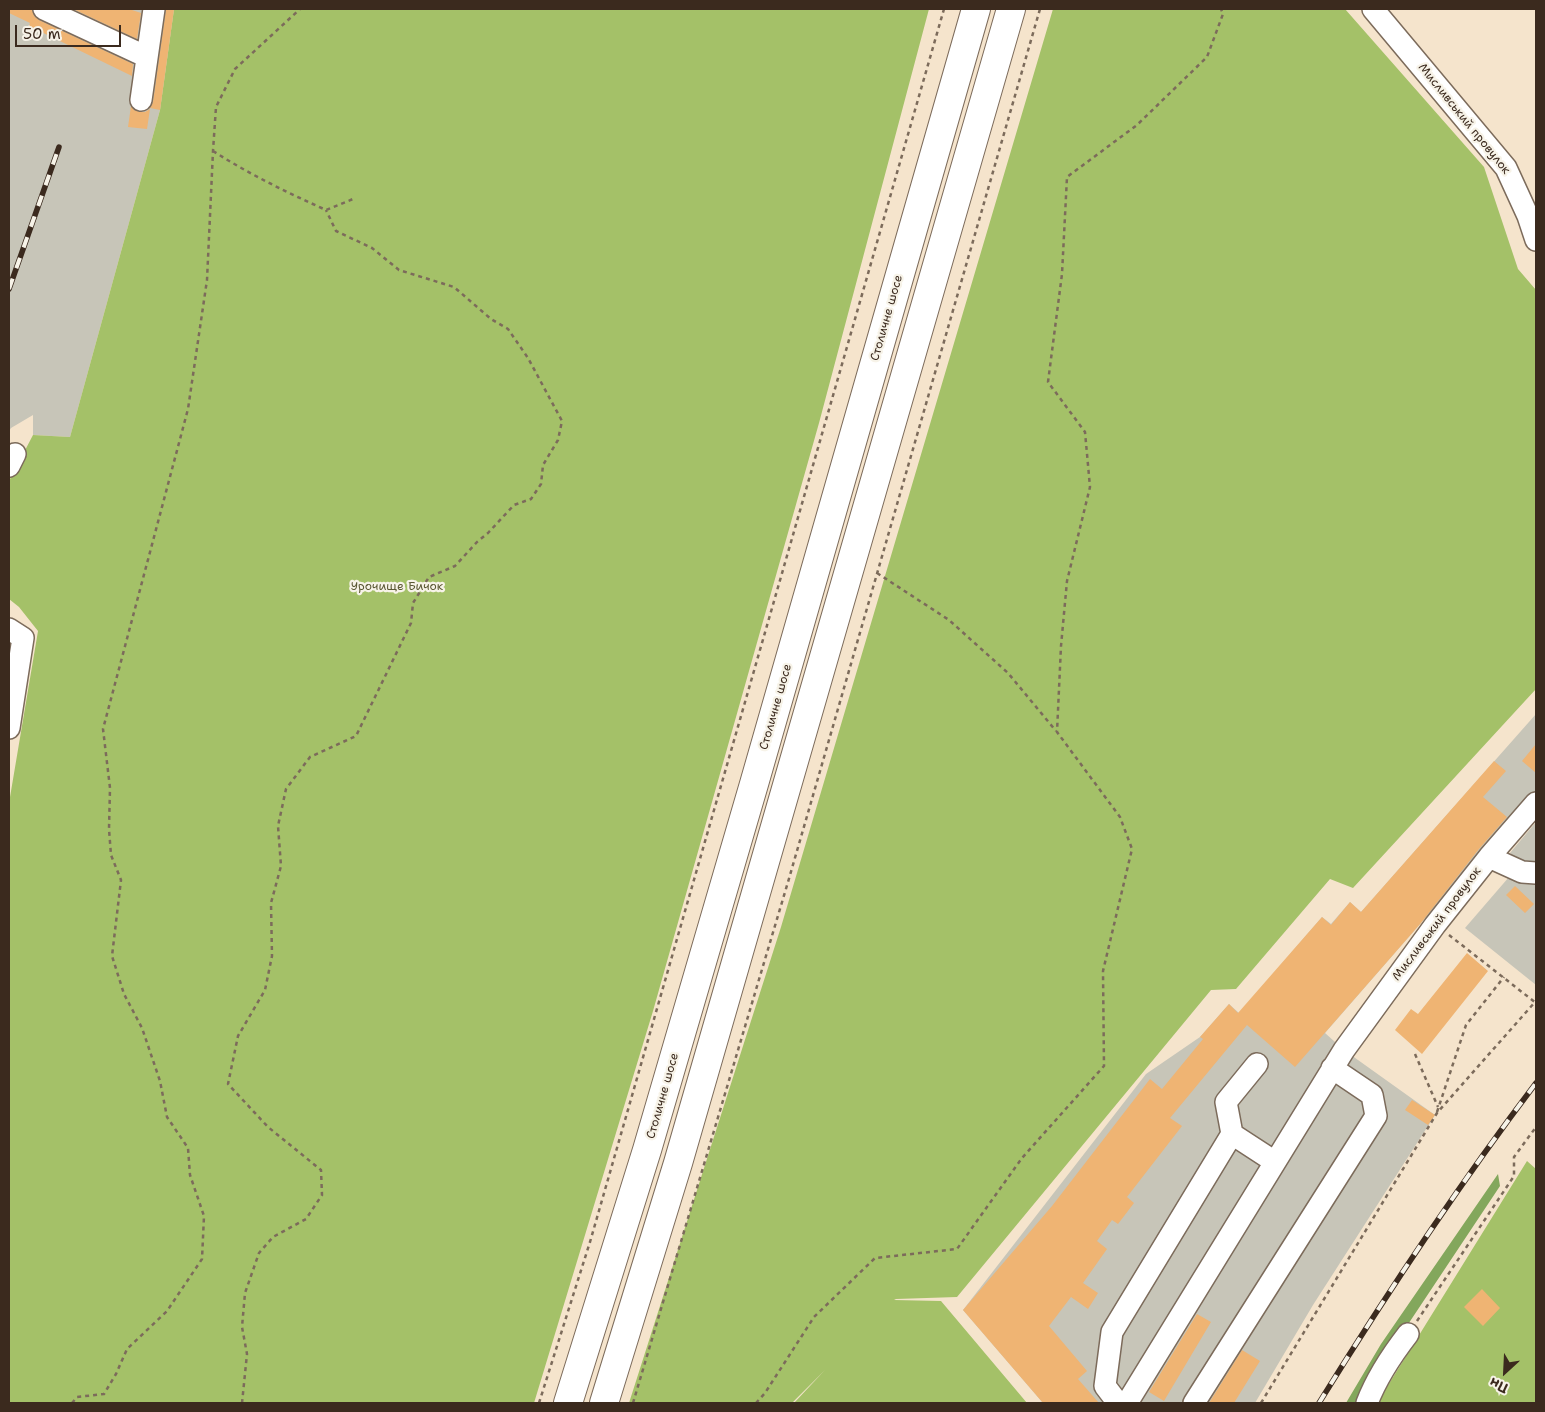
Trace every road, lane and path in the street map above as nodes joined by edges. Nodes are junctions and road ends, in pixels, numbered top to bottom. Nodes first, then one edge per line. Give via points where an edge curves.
1 (44, 9) edge
2 (154, 9) edge
3 (300, 9) edge
4 (944, 9) edge
5 (976, 9) edge
6 (1011, 9) edge
7 (1040, 9) edge
8 (1221, 9) edge
9 (1373, 9) edge
10 (147, 57) junction
11 (141, 100) dead end
12 (213, 151) junction
13 (353, 199) dead end
14 (326, 210) junction
15 (1532, 214) edge
16 (1536, 240) edge
17 (877, 573) junction
18 (9, 629) edge
19 (9, 728) edge
20 (1057, 732) junction
21 (1536, 803) edge
22 (1489, 857) junction
23 (1536, 873) edge
24 (1435, 925) junction
25 (1504, 977) junction
26 (1535, 1003) edge
27 (1415, 1054) dead end
28 (1257, 1064) dead end
29 (1332, 1068) junction
30 (1439, 1108) junction
31 (1437, 1113) junction
32 (1536, 1127) edge
33 (1232, 1134) junction
34 (1275, 1162) junction
35 (1408, 1334) joint
36 (72, 1403) edge
37 (242, 1403) edge
38 (539, 1403) edge
39 (568, 1403) edge
40 (604, 1403) edge
41 (633, 1403) edge
42 (756, 1403) edge
43 (1118, 1403) edge
44 (1127, 1403) edge
45 (1194, 1403) edge
46 (1261, 1403) edge
47 (1368, 1403) edge

1 - 10 lane
2 - 10 lane
3 - 12 path via 235,69 216,107
4 - 38 path via 590,1242
5 - 39 highway, Столичне шосе via 647,1150
6 - 40 highway via 678,1163
7 - 17 path
8 - 20 path via 1223,14 1207,57 1137,125 1067,177 1062,274 1048,382 1085,432 1090,487 1067,581
9 - 15 lane, Мисливський провулок via 1506,168
10 - 11 lane
12 - 14 path via 272,186
12 - 36 path via 207,280 188,409 103,729 110,788 108,829 111,855 121,880 112,956 124,994 142,1028 160,1081 167,1117 188,1148 190,1175 204,1216 202,1259 167,1311 127,1349 104,1394 77,1397
13 - 14 path
14 - 37 path via 336,231 372,248 399,270 454,287 491,319 508,329 528,358 562,421 558,440 543,465 541,484 531,499 514,505 455,566 429,577 413,603 411,623 356,736 310,757 286,789 278,826 281,866 271,903 272,956 265,990 238,1036 228,1084 268,1127 321,1170 322,1195 306,1219 273,1237 259,1253 245,1293 242,1327 247,1354
15 - 16 lane, Мисливський провулок
17 - 20 path via 949,620 1008,673
17 - 41 path
18 - 19 lane via 23,638
20 - 42 path via 1120,817 1132,849 1103,971 1104,1066 1022,1158 957,1249 875,1258 814,1317
21 - 22 lane, Мисливський провулок
22 - 23 lane via 1522,872
22 - 24 lane, Мисливський провулок
24 - 25 path
24 - 29 lane, Мисливський провулок
25 - 26 path
25 - 30 path via 1466,1025
26 - 31 path
27 - 30 path
28 - 33 lane via 1226,1102
29 - 34 lane, Мисливський провулок
29 - 45 lane via 1372,1096 1376,1116
30 - 31 path
31 - 46 path
32 - 35 path via 1514,1157 1514,1176
33 - 34 lane
33 - 43 lane via 1112,1332 1105,1386
34 - 44 lane, Мисливський провулок
35 - 47 lane via 1374,1383

